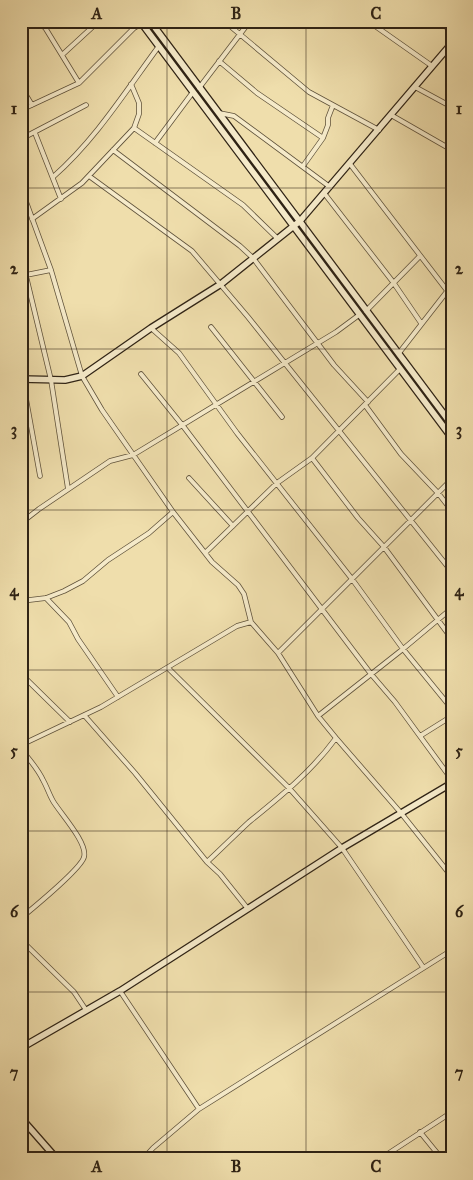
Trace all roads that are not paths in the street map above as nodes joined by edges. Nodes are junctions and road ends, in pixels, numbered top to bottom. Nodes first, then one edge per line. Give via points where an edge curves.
1 (41, 21) edge
2 (53, 21) edge
3 (99, 21) edge
4 (224, 21) edge
5 (250, 21) edge
6 (368, 21) edge
7 (437, 21) edge
8 (145, 22) edge
9 (45, 28) junction
10 (452, 32) edge
11 (240, 34) junction
12 (452, 43) edge
13 (159, 46) junction
14 (62, 55) junction
15 (219, 61) junction
16 (432, 66) junction
17 (78, 83) junction
18 (132, 84) junction
19 (21, 87) edge
20 (415, 87) junction
21 (199, 88) junction
22 (193, 92) junction
23 (32, 105) junction
24 (86, 105) dead end
25 (333, 105) junction
26 (452, 107) edge
27 (21, 110) edge
28 (217, 112) junction
29 (391, 115) junction
30 (134, 128) junction
31 (379, 130) junction
32 (35, 133) junction
33 (323, 138) junction
34 (21, 139) edge
35 (155, 142) junction
36 (113, 150) junction
37 (452, 150) edge
38 (350, 164) junction
39 (303, 166) junction
40 (89, 176) junction
41 (53, 177) junction
42 (330, 187) junction
43 (21, 188) edge
44 (324, 193) junction
45 (61, 199) junction
46 (27, 203) junction
47 (21, 205) edge
48 (32, 219) junction
49 (300, 221) junction
50 (294, 226) junction
51 (277, 238) junction
52 (420, 256) junction
53 (252, 258) junction
54 (51, 270) junction
55 (24, 276) edge
56 (393, 282) junction
57 (221, 284) junction
58 (452, 284) edge
59 (447, 290) junction
60 (452, 297) edge
61 (366, 311) junction
62 (359, 315) junction
63 (421, 323) junction
64 (211, 327) dead end
65 (151, 328) junction
66 (318, 342) junction
67 (399, 353) junction
68 (284, 363) junction
69 (400, 369) junction
70 (21, 372) edge
71 (141, 374) dead end
72 (82, 376) junction
73 (22, 380) edge
74 (51, 380) junction
75 (255, 381) junction
76 (367, 403) junction
77 (216, 404) junction
78 (282, 417) dead end
79 (452, 425) edge
80 (183, 426) junction
81 (339, 431) junction
82 (452, 438) edge
83 (133, 455) junction
84 (312, 458) junction
85 (40, 476) dead end
86 (189, 478) dead end
87 (452, 480) edge
88 (277, 483) junction
89 (68, 489) junction
90 (438, 493) junction
91 (452, 511) edge
92 (173, 512) junction
93 (248, 512) junction
94 (410, 521) junction
95 (21, 523) edge
96 (233, 526) junction
97 (384, 547) junction
98 (205, 553) junction
99 (452, 572) edge
100 (352, 579) junction
101 (46, 598) junction
102 (21, 601) edge
103 (322, 608) junction
104 (452, 608) edge
105 (437, 620) junction
106 (251, 622) junction
107 (452, 639) edge
108 (403, 649) junction
109 (278, 653) junction
110 (168, 668) junction
111 (21, 674) edge
112 (371, 674) junction
113 (118, 697) junction
114 (452, 709) edge
115 (84, 715) junction
116 (318, 716) junction
117 (452, 716) edge
118 (70, 722) junction
119 (420, 736) junction
120 (336, 738) junction
121 (21, 747) edge
122 (452, 782) edge
123 (289, 788) junction
124 (401, 813) junction
125 (342, 848) junction
126 (207, 862) junction
127 (452, 877) edge
128 (248, 909) junction
129 (21, 918) edge
130 (21, 940) edge
131 (452, 950) edge
132 (422, 967) junction
133 (120, 991) junction
134 (86, 1010) junction
135 (21, 1048) edge
136 (199, 1109) junction
137 (452, 1112) edge
138 (21, 1118) edge
139 (420, 1132) junction
140 (58, 1159) edge
141 (144, 1159) edge
142 (380, 1159) edge
143 (442, 1159) edge

1 - 9 street
2 - 9 street
3 - 14 street
4 - 11 street
5 - 11 street
6 - 16 street
7 - 10 street
8 - 13 main road
8 - 17 street via 134,28
8 - 21 main road
9 - 14 street
11 - 15 street
11 - 25 street via 309,92
12 - 16 main road
13 - 18 street
13 - 22 main road
14 - 17 street
15 - 21 street
15 - 33 street via 258,93
16 - 20 main road
17 - 23 street
18 - 30 street via 139,103
18 - 41 street via 92,139
19 - 23 street
20 - 26 street
20 - 29 main road
21 - 28 main road
22 - 35 street
22 - 50 main road
23 - 27 street
24 - 32 street
25 - 31 street
25 - 33 street
28 - 39 street via 234,116
28 - 49 main road
29 - 31 main road
29 - 37 street
30 - 35 street
30 - 36 street
31 - 38 main road
32 - 34 street
32 - 41 street
33 - 39 street
35 - 51 street via 243,205
36 - 40 street
36 - 53 street
38 - 42 main road
38 - 52 street
39 - 42 street
40 - 45 street
40 - 57 street via 192,251
41 - 45 street
42 - 44 main road
43 - 46 street
44 - 49 main road
44 - 56 street
45 - 48 street
46 - 47 street
46 - 48 street
48 - 54 street
49 - 50 main road
49 - 61 main road
50 - 51 main road
50 - 62 main road
51 - 53 main road
52 - 56 street
52 - 59 street
53 - 57 main road
53 - 66 street
54 - 55 street
54 - 72 street
55 - 74 street
56 - 61 street
56 - 63 street
57 - 65 main road
57 - 68 street
58 - 59 street
59 - 60 street
59 - 63 street
61 - 67 main road
62 - 66 street
62 - 69 main road
63 - 67 street
64 - 75 street
65 - 72 main road
65 - 77 street via 178,353
66 - 68 street
66 - 76 street via 334,366
67 - 79 main road
68 - 75 street
68 - 81 street
69 - 76 street
69 - 82 main road
70 - 73 street
71 - 80 street
72 - 74 main road
72 - 83 street
73 - 74 main road
73 - 85 street
74 - 89 street
75 - 77 street
75 - 78 street
76 - 81 street
76 - 90 street via 401,454
77 - 80 street
77 - 88 street
80 - 83 street
80 - 93 street
81 - 84 street
81 - 94 street
83 - 89 street via 110,460
83 - 92 street
84 - 88 street
84 - 97 street
86 - 96 street
87 - 90 street
88 - 93 street
88 - 100 street
89 - 95 street
90 - 91 street
90 - 94 street
92 - 98 street
92 - 101 street via 83,581
93 - 96 street
93 - 103 street
94 - 97 street
94 - 99 street
96 - 98 street
97 - 100 street
97 - 105 street
98 - 106 street via 244,594
100 - 103 street
100 - 108 street
101 - 102 street
101 - 113 street via 69,622
103 - 109 street
103 - 112 street
104 - 105 street
105 - 107 street
105 - 108 street
106 - 109 street
106 - 110 street via 237,626
108 - 112 street
108 - 114 street
109 - 116 street
110 - 113 street
110 - 123 street
111 - 118 street
112 - 116 street
112 - 119 street
113 - 115 street
115 - 118 street
115 - 126 street
116 - 120 street
117 - 119 street
118 - 121 street
119 - 122 street
120 - 123 street
120 - 124 street
121 - 129 street via 43,778 52,800 83,845 85,853 71,873
122 - 124 main road
123 - 125 street
123 - 126 street
124 - 125 main road
124 - 127 street
125 - 128 main road
125 - 132 street
126 - 128 street
128 - 133 main road
130 - 134 street via 74,992
131 - 132 street
132 - 136 street
133 - 134 main road
133 - 136 street
134 - 135 main road
136 - 141 street
137 - 139 street
138 - 140 main road
139 - 142 street
139 - 143 street

